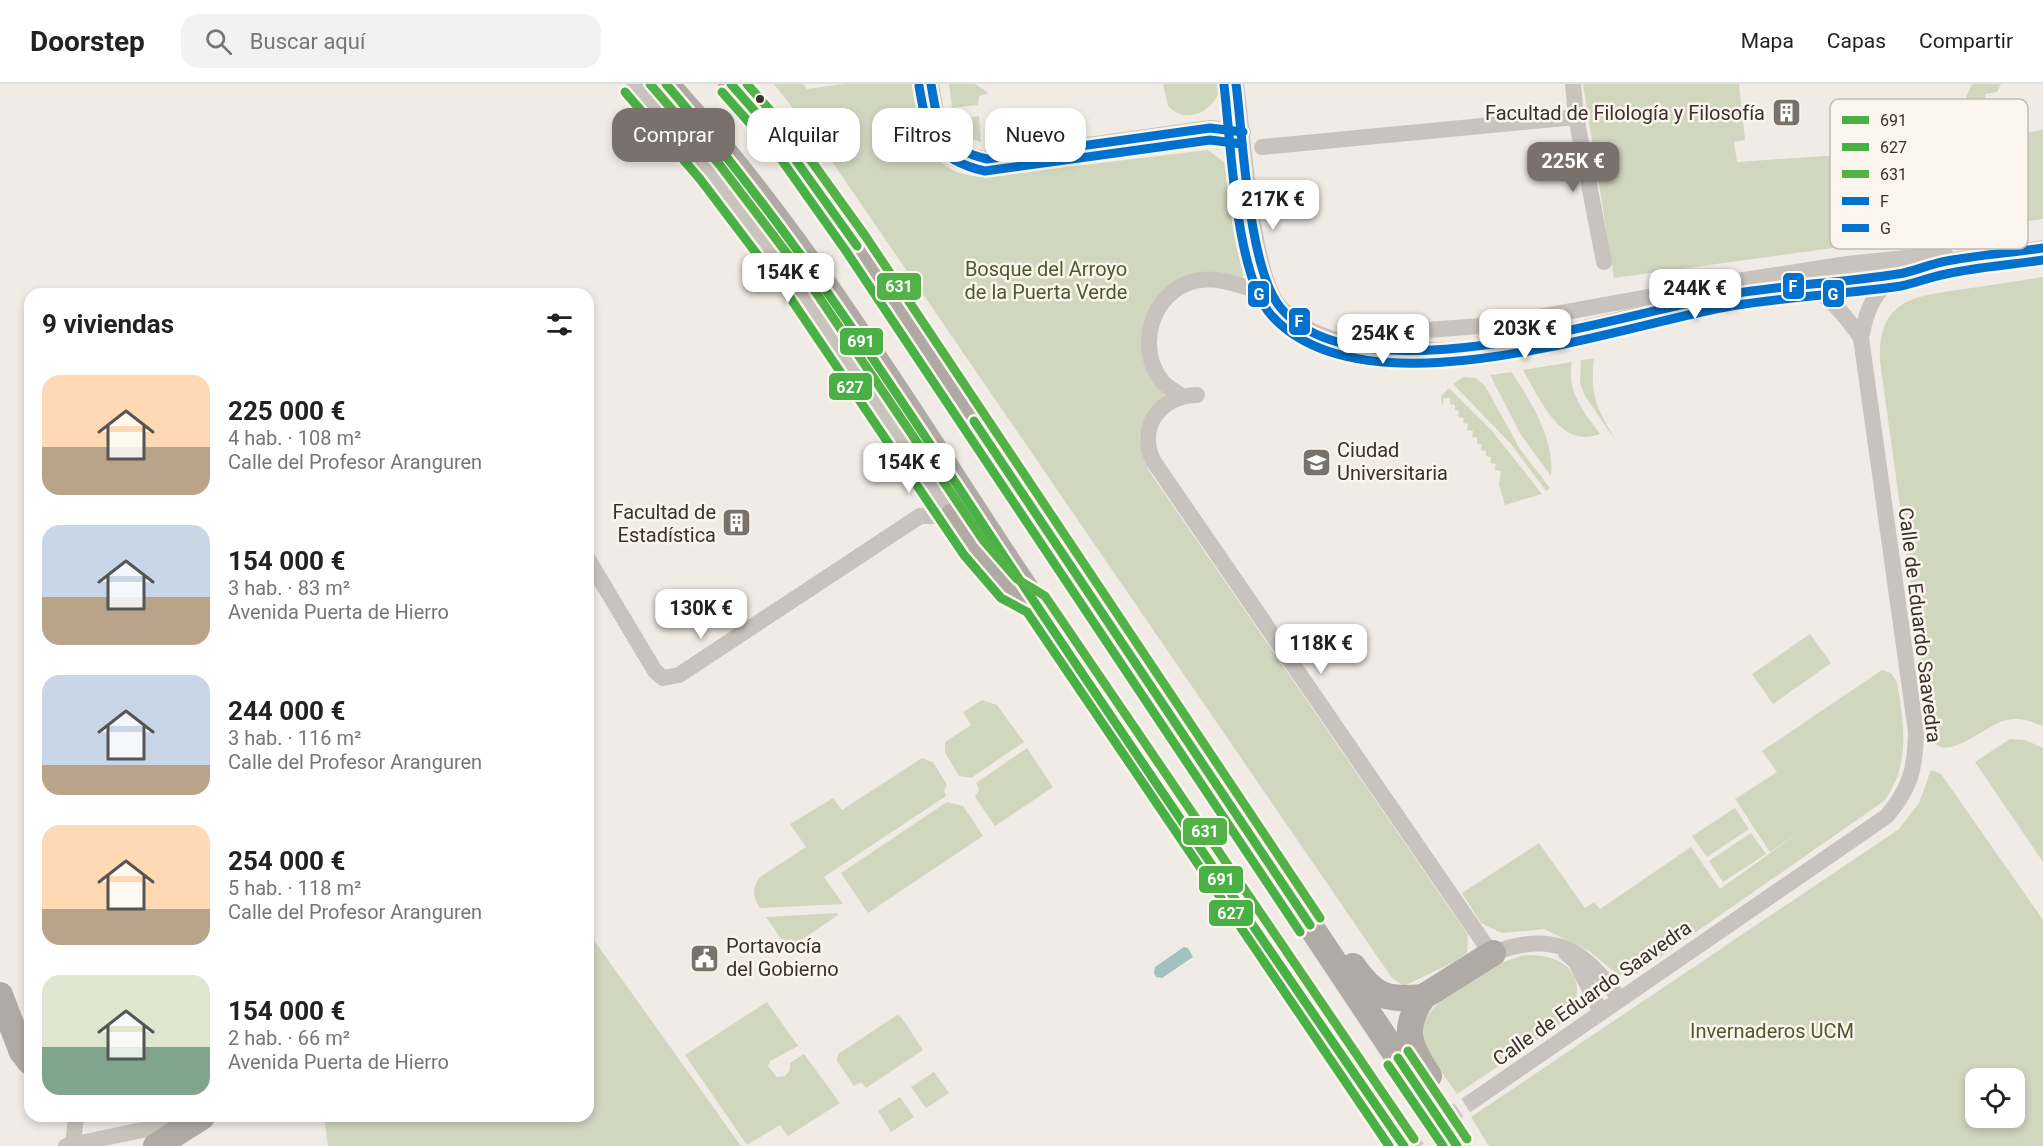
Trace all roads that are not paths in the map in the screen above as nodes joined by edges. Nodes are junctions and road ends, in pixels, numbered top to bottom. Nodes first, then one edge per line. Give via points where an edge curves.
1 (634, 84) edge
2 (666, 84) edge
3 (731, 84) edge
4 (931, 84) edge
5 (1236, 84) edge
6 (1573, 84) edge
7 (1576, 117) junction
8 (1243, 132) junction
9 (1262, 147) dead end
10 (2043, 248) edge
11 (1988, 256) junction
12 (1604, 262) dead end
13 (1903, 273) junction
14 (1770, 277) junction
15 (1808, 286) junction
16 (1272, 295) junction
17 (1308, 330) junction
18 (1861, 338) junction
19 (927, 478) junction
20 (920, 516) junction
21 (953, 516) junction
22 (594, 570) edge
23 (1035, 603) junction
24 (1215, 779) junction
25 (1552, 945) junction
26 (1492, 953) junction
27 (0, 995) edge
28 (1423, 997) junction
29 (1619, 999) junction
30 (1601, 1012) junction
31 (24, 1054) edge
32 (1474, 1100) tunnel mouth
33 (75, 1122) edge
34 (174, 1122) edge
35 (192, 1122) edge
36 (69, 1145) edge
37 (156, 1146) edge
38 (1404, 1146) edge
39 (1457, 1146) edge
40 (1475, 1146) edge

1 - 19 street via 710,171 801,292
2 - 23 highway via 730,156 821,279
3 - 24 highway via 787,148 856,244
4 - 8 street via 939,127 948,143 966,156 987,159 1210,128
5 - 8 street
6 - 7 street
7 - 9 street
7 - 12 street
8 - 16 street via 1259,255
10 - 11 street
11 - 13 street via 1942,262
11 - 14 street via 1935,253
13 - 15 street
13 - 18 street, Calle de Eduardo Saavedra via 1874,296
14 - 15 street
14 - 17 street via 1494,326 1347,336
15 - 17 street via 1728,295 1577,332 1467,350 1399,350 1357,345
15 - 18 street via 1840,310
16 - 17 street
16 - 26 street via 1210,279 1195,281 1168,296 1159,306 1148,339 1155,370 1163,382 1189,395 1160,410 1146,442 1154,462
18 - 29 street, Calle de Eduardo Saavedra via 1916,732 1912,775 1887,816
19 - 20 street
19 - 21 street
20 - 21 street
20 - 22 street via 679,675 663,678
21 - 23 highway via 1009,589
23 - 38 highway
24 - 28 highway via 1236,795 1370,989 1390,998
24 - 39 highway
25 - 26 street via 1519,946
25 - 29 street via 1580,954 1600,972
25 - 30 street via 1576,962
26 - 28 highway
27 - 31 highway
28 - 40 highway via 1409,1025 1412,1048
29 - 30 street, Calle de Eduardo Saavedra
30 - 32 street, Calle de Eduardo Saavedra
33 - 36 street
34 - 36 street
35 - 37 highway

